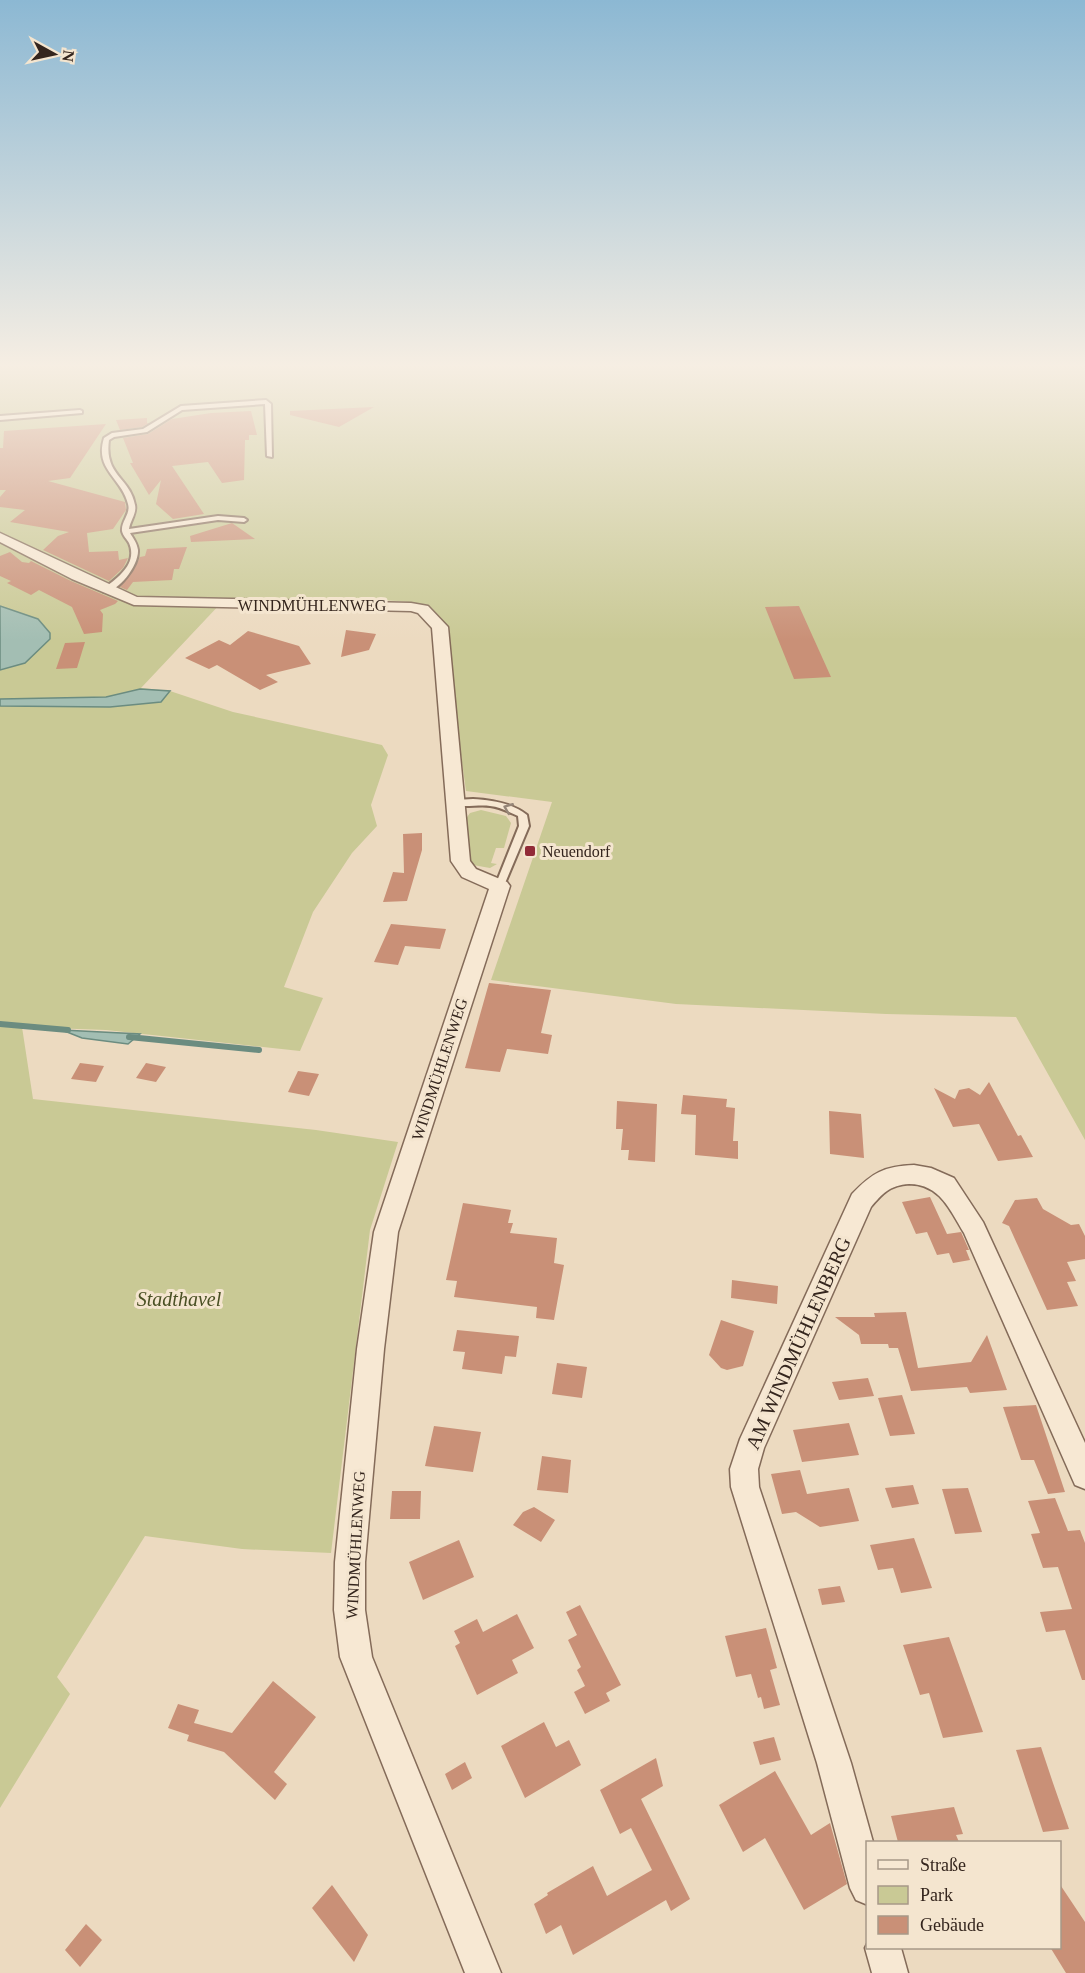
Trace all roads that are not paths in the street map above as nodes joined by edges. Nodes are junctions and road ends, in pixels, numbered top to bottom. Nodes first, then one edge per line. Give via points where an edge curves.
1 (106, 457) edge
2 (244, 520) dead end
3 (126, 531) junction
4 (0, 537) edge
5 (106, 590) junction
6 (455, 803) junction
7 (500, 886) junction
8 (1085, 1475) edge
9 (866, 1884) edge
10 (884, 1949) edge
11 (483, 1973) edge
12 (890, 1973) edge

1 - 3 lane via 109,472 132,504
2 - 3 lane via 218,518
3 - 5 lane via 133,546 133,561 122,578
4 - 5 street, WINDMÜHLENWEG
5 - 6 street, WINDMÜHLENWEG via 148,603 381,604 423,609 440,627
6 - 7 street, WINDMÜHLENWEG via 461,861 470,873
7 -> 6 lane via 524,826 522,815 485,801
7 - 11 street, WINDMÜHLENWEG via 386,1232 375,1290 349,1598 350,1632 356,1657
8 - 9 street, AM WINDMÜHLENBERG via 974,1229 957,1200 944,1184 930,1177 895,1176 880,1181 861,1201 744,1469 745,1487 834,1763
10 - 12 street

